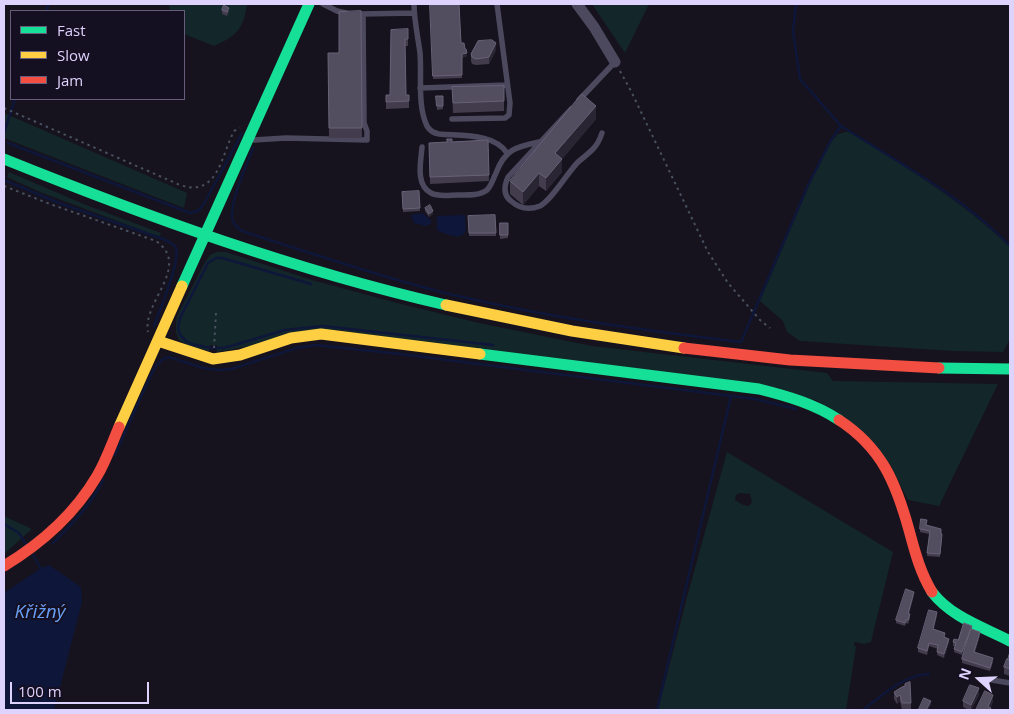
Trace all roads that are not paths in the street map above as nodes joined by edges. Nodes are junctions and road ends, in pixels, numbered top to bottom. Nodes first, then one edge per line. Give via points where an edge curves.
1 (309, 4) edge
2 (323, 4) edge
3 (414, 4) edge
4 (496, 4) edge
5 (576, 4) edge
6 (414, 13) junction
7 (356, 14) junction
8 (615, 62) joint
9 (507, 85) junction
10 (420, 88) junction
11 (452, 119) dead end
12 (602, 133) dead end
13 (251, 135) junction
14 (539, 142) junction
15 (422, 147) dead end
16 (507, 153) junction
17 (4, 159) edge
18 (206, 235) junction
19 (158, 341) junction
20 (1010, 369) edge
21 (4, 566) edge
22 (1010, 641) edge
23 (992, 680) dead end
24 (1010, 683) edge

1 - 13 street
2 - 7 lane via 337,11
3 - 6 lane
4 - 9 lane
5 - 8 street
6 - 7 lane
6 - 10 lane via 420,52
7 - 13 lane via 367,140 254,140
8 - 14 lane
9 - 10 lane
9 - 11 lane via 508,117
10 - 16 lane via 425,120 433,133 490,139
12 - 14 lane via 593,149 542,205 523,208 509,199 505,183
13 - 18 street
14 - 16 lane
15 - 16 lane via 421,178 427,190 438,195 479,194 486,190
17 - 18 street
18 - 19 street
18 - 20 street via 406,296 591,335 804,361
19 - 21 street via 90,487 66,519 46,538
19 - 22 street via 213,358 240,355 291,338 321,334 759,389 800,399 839,418 874,451 887,469 899,494 925,579 939,601
23 - 24 lane

